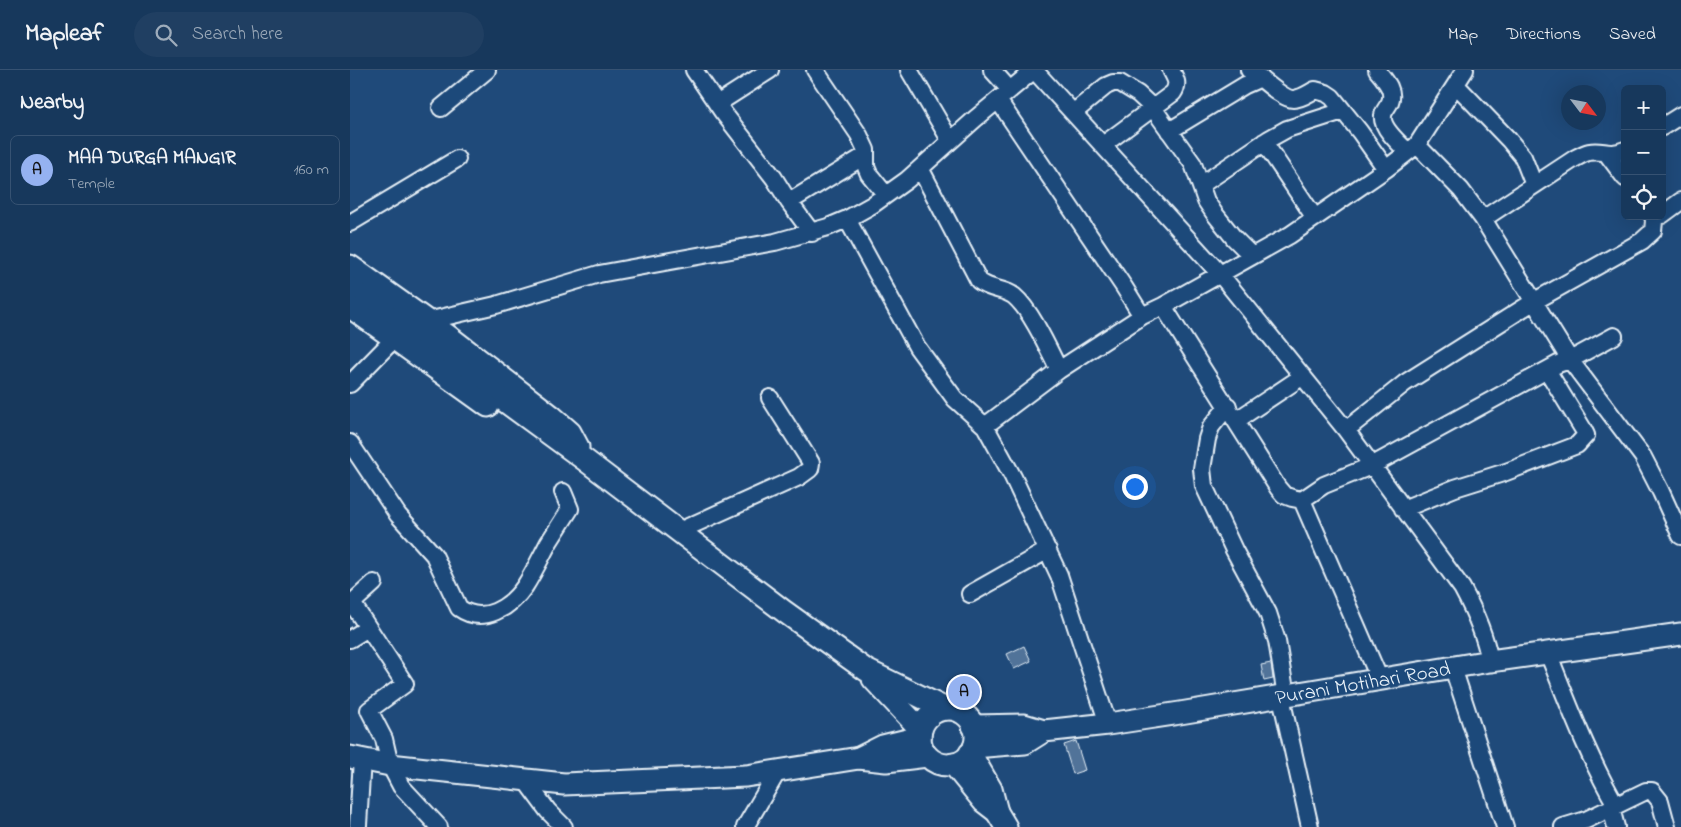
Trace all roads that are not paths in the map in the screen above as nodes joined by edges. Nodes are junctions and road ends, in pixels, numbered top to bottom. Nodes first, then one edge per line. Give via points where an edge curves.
1 (487, 70) edge
2 (694, 70) edge
3 (770, 70) edge
4 (815, 70) edge
5 (909, 70) edge
6 (992, 70) edge
7 (1171, 70) edge
8 (1377, 70) edge
9 (1465, 70) edge
10 (1031, 71) edge
11 (1255, 74) edge
12 (1456, 84) junction
13 (1004, 95) junction
14 (717, 104) junction
15 (441, 108) dead end
16 (1153, 108) junction
17 (1343, 111) junction
18 (1073, 113) junction
19 (1681, 115) edge
20 (1666, 124) edge
21 (1169, 131) junction
22 (950, 140) junction
23 (1264, 142) junction
24 (1103, 145) junction
25 (1413, 148) junction
26 (1621, 152) edge
27 (1607, 154) junction
28 (866, 155) junction
29 (457, 160) dead end
30 (920, 168) junction
31 (1386, 169) junction
32 (1623, 175) edge
33 (1201, 185) junction
34 (1534, 185) junction
35 (886, 196) junction
36 (1681, 201) edge
37 (788, 202) junction
38 (1666, 211) edge
39 (1315, 218) junction
40 (847, 219) junction
41 (1483, 219) junction
42 (1657, 220) edge
43 (350, 223) edge
44 (812, 233) junction
45 (1252, 256) junction
46 (350, 266) edge
47 (1220, 274) junction
48 (350, 288) edge
49 (1533, 302) junction
50 (1164, 306) junction
51 (350, 307) edge
52 (1142, 316) junction
53 (427, 321) junction
54 (1614, 336) dead end
55 (394, 340) junction
56 (1570, 360) junction
57 (1059, 370) junction
58 (1547, 370) junction
59 (1303, 376) junction
60 (350, 384) edge
61 (770, 398) dead end
62 (1228, 406) junction
63 (1237, 420) junction
64 (984, 426) junction
65 (1346, 430) junction
66 (350, 443) edge
67 (585, 460) junction
68 (1371, 466) junction
69 (563, 492) dead end
70 (1302, 500) junction
71 (1403, 509) junction
72 (679, 531) junction
73 (1681, 536) edge
74 (1048, 550) junction
75 (374, 583) dead end
76 (970, 594) dead end
77 (368, 628) junction
78 (1681, 634) edge
79 (350, 639) edge
80 (1548, 653) junction
81 (1490, 662) junction
82 (1453, 668) junction
83 (866, 670) junction
84 (1380, 680) junction
85 (1283, 697) junction
86 (946, 709) junction
87 (1108, 724) junction
88 (923, 741) junction
89 (968, 747) junction
90 (356, 758) edge
91 (390, 765) junction
92 (778, 771) junction
93 (525, 780) junction
94 (1613, 807) junction
95 (1001, 820) edge
96 (358, 825) dead end
97 (439, 827) edge
98 (564, 827) edge
99 (745, 827) edge
100 (1310, 827) edge
101 (1505, 827) edge
102 (1563, 827) edge
103 (1616, 827) edge
104 (1667, 827) edge

1 - 15 street
2 - 14 street
3 - 14 street
4 - 28 street via 859,135
5 - 22 street
6 - 13 street
7 - 16 street via 1177,80 1176,87
8 - 25 street via 1392,95 1383,116 1384,122 1395,139
9 - 12 street
10 - 13 street
10 - 18 street
11 - 17 street via 1292,99 1320,90 1332,97
11 - 21 street via 1245,85
12 - 25 street
12 - 34 street via 1523,157
13 - 22 street
13 - 52 street
14 - 37 street via 774,178
16 - 18 street via 1129,87 1113,83
16 - 21 street
16 - 24 street
17 - 23 street via 1287,129
17 - 31 street
18 - 24 street
19 - 20 street
21 - 33 street via 1193,164
22 - 30 street
23 - 33 street
23 - 39 street
24 - 47 street
25 - 31 street
25 - 41 street via 1461,190
26 - 27 street
27 - 32 street
27 - 34 street via 1588,152
28 - 35 street via 869,174
28 - 37 street
29 - 43 street
30 - 35 street
30 - 57 street via 979,281 1018,300
31 - 39 street
33 - 45 street via 1214,213
34 - 41 street
35 - 40 street
36 - 38 street
37 - 44 street
39 - 45 street
40 - 44 street
40 - 64 street via 916,347 955,399
41 - 49 street
42 - 49 street via 1653,231 1642,241
44 - 53 street via 599,274 496,305
45 - 47 street
46 - 53 main road
47 - 50 street
47 - 59 street
48 - 67 main road
49 - 56 street
49 - 65 street via 1405,383
50 - 52 street
50 - 62 street
51 - 55 main road
52 - 57 street
53 - 67 main road via 563,425
54 - 56 street
55 - 60 street
55 - 67 main road via 538,441
56 - 58 street
56 - 73 street via 1643,457
57 - 64 street
58 - 68 street
58 - 71 street via 1586,435 1582,441
59 - 63 street
59 - 65 street
61 - 72 street via 811,463 810,469 799,477
62 - 63 street
62 - 85 street via 1211,428 1207,439 1202,469 1204,486 1268,614 1277,641
63 - 70 street via 1284,495
64 - 74 street
65 - 68 street
66 - 69 street via 398,515 434,555 459,608 474,615 494,613 524,588 570,509
67 - 72 main road
68 - 70 street via 1324,485
68 - 71 street
70 - 84 street
71 - 81 street via 1466,594 1486,641
72 - 83 main road
74 - 76 street
74 - 87 street
75 - 77 street via 352,602
77 - 79 street
77 - 91 street via 405,684 369,710 384,739
78 - 80 main road, Purani Motihari Road
80 - 81 main road, Purani Motihari Road
80 - 94 street
81 - 82 main road, Purani Motihari Road
82 - 84 main road, Purani Motihari Road
82 - 101 street
83 - 86 main road
83 - 88 main road
84 - 85 main road, Purani Motihari Road
85 - 87 main road, Purani Motihari Road
85 - 100 street
86 - 88 main road via 927,718
86 - 89 main road via 959,711 970,720
87 - 89 main road, Purani Motihari Road via 1044,731 1025,742
88 - 89 main road via 939,763
88 - 92 main road via 886,761 859,758
89 - 95 main road via 992,789
90 - 91 main road
90 - 96 street
91 - 93 main road
91 - 97 street via 401,786
92 - 93 main road via 746,776 611,783 564,784
92 - 99 street
93 - 98 street
94 - 102 street
94 - 103 street
94 - 104 street via 1652,791 1660,801

